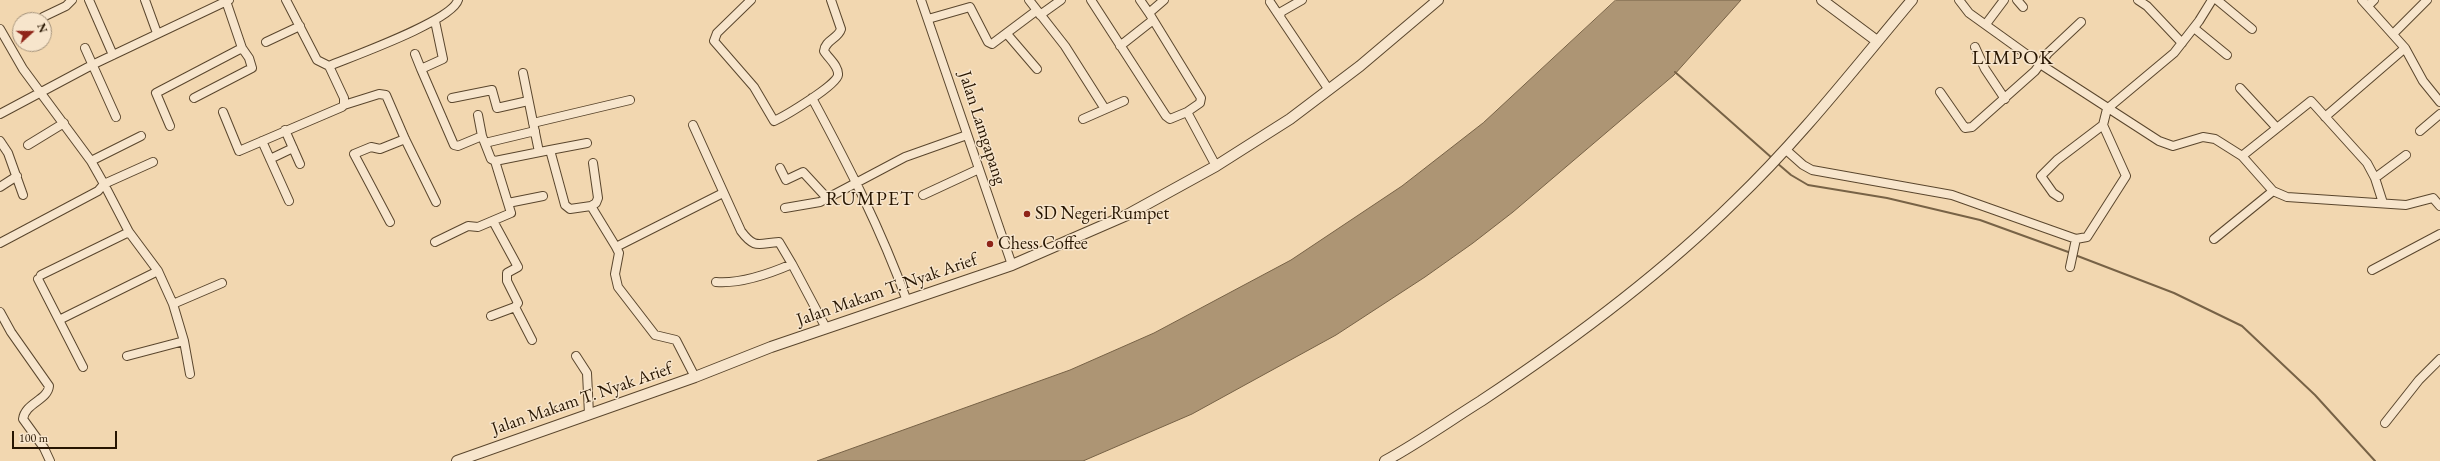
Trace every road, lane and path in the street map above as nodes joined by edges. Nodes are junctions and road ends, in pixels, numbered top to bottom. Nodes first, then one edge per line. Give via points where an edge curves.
1 (72, 0) edge
2 (89, 0) edge
3 (145, 0) edge
4 (286, 0) edge
5 (458, 0) edge
6 (751, 0) edge
7 (831, 0) edge
8 (922, 0) edge
9 (1028, 0) edge
10 (1061, 0) edge
11 (1091, 0) edge
12 (1140, 0) edge
13 (1164, 0) edge
14 (1302, 0) edge
15 (1438, 0) edge
16 (1822, 0) edge
17 (1912, 0) edge
18 (1959, 0) edge
19 (2004, 0) edge
20 (2017, 0) edge
21 (2138, 0) edge
22 (2212, 0) edge
23 (2217, 0) edge
24 (2362, 0) edge
25 (2374, 0) edge
26 (2427, 0) edge
27 (228, 1) edge
28 (1270, 2) dead end
29 (2368, 6) junction
30 (2023, 7) dead end
31 (52, 13) edge
32 (1038, 13) junction
33 (1151, 16) junction
34 (1280, 18) junction
35 (928, 19) junction
36 (435, 21) junction
37 (2081, 22) dead end
38 (1986, 24) junction
39 (300, 26) junction
40 (0, 28) edge
41 (2194, 28) junction
42 (2252, 29) dead end
43 (157, 33) junction
44 (1007, 34) junction
45 (2393, 34) junction
46 (1877, 41) junction
47 (266, 42) dead end
48 (2182, 43) junction
49 (1120, 46) junction
50 (1975, 47) dead end
51 (85, 48) dead end
52 (242, 48) junction
53 (2405, 48) junction
54 (415, 54) dead end
55 (113, 55) junction
56 (2226, 55) dead end
57 (2040, 64) junction
58 (92, 65) junction
59 (329, 66) junction
60 (421, 69) junction
61 (1037, 69) dead end
62 (522, 73) dead end
63 (2240, 88) dead end
64 (1329, 90) junction
65 (40, 91) junction
66 (1940, 92) dead end
67 (194, 98) dead end
68 (452, 98) dead end
69 (812, 98) junction
70 (2005, 98) junction
71 (630, 100) dead end
72 (528, 101) junction
73 (1124, 101) dead end
74 (2440, 102) edge
75 (344, 105) junction
76 (1105, 109) junction
77 (2107, 109) junction
78 (223, 112) dead end
79 (1187, 112) junction
80 (0, 114) edge
81 (2440, 114) edge
82 (478, 116) dead end
83 (116, 117) dead end
84 (2325, 117) junction
85 (1083, 119) dead end
86 (64, 123) junction
87 (693, 125) dead end
88 (2104, 125) junction
89 (170, 126) dead end
90 (534, 127) junction
91 (2276, 127) junction
92 (285, 130) junction
93 (2420, 131) dead end
94 (967, 135) junction
95 (140, 136) dead end
96 (405, 140) junction
97 (484, 140) junction
98 (0, 141) edge
99 (262, 141) junction
100 (587, 143) dead end
101 (28, 145) dead end
102 (293, 148) junction
103 (550, 150) junction
104 (1783, 151) junction
105 (540, 152) junction
106 (2406, 155) dead end
107 (2242, 156) junction
108 (270, 159) junction
109 (91, 161) junction
110 (495, 161) junction
111 (153, 162) dead end
112 (593, 163) dead end
113 (300, 164) dead end
114 (1216, 166) junction
115 (780, 168) dead end
116 (979, 170) junction
117 (17, 176) junction
118 (2375, 178) junction
119 (858, 182) junction
120 (104, 184) junction
121 (0, 187) edge
122 (2273, 191) junction
123 (723, 193) junction
124 (23, 195) dead end
125 (923, 195) dead end
126 (543, 196) dead end
127 (2059, 197) dead end
128 (827, 198) junction
129 (289, 201) dead end
130 (436, 202) dead end
131 (508, 203) junction
132 (2383, 203) junction
133 (591, 206) junction
134 (2440, 206) edge
135 (785, 208) dead end
136 (493, 221) junction
137 (390, 222) dead end
138 (129, 232) junction
139 (2440, 234) edge
140 (2214, 238) dead end
141 (2075, 241) junction
142 (0, 242) edge
143 (435, 242) dead end
144 (616, 247) junction
145 (792, 264) junction
146 (1012, 265) junction
147 (2070, 268) dead end
148 (2372, 270) dead end
149 (158, 271) junction
150 (716, 282) dead end
151 (222, 283) dead end
152 (907, 301) junction
153 (173, 304) junction
154 (515, 307) junction
155 (0, 312) edge
156 (491, 316) dead end
157 (59, 320) junction
158 (826, 328) junction
159 (532, 340) dead end
160 (184, 341) junction
161 (127, 356) dead end
162 (576, 356) dead end
163 (2440, 359) edge
164 (84, 367) dead end
165 (190, 374) dead end
166 (695, 377) junction
167 (589, 414) junction
168 (2385, 423) dead end
169 (50, 461) edge
170 (458, 461) edge
171 (1385, 461) edge

1 - 31 street
2 - 55 street
3 - 43 street
4 - 39 street
5 - 36 street via 452,10
6 - 69 street via 717,33 714,40 716,45 754,87 773,121
7 - 69 street via 841,31 827,44 824,51 838,70 838,76 836,81
8 - 35 street, Jalan Lamgapang
9 - 32 street
10 - 32 street
11 - 49 street
12 - 33 street
13 - 33 street
14 - 34 street via 1281,12
15 - 64 street, Jalan Makam T. Nyak Arief
16 - 46 street
17 - 46 street
18 - 38 street via 1969,13
19 - 38 street
20 - 30 street
21 - 48 street
22 - 41 street
23 - 42 street
24 - 29 street
25 - 29 street
26 - 45 street
27 - 43 street
27 - 52 street
28 - 34 street
29 - 45 street
32 - 44 street
32 - 76 street via 1083,72
33 - 49 street
33 - 79 street via 1201,98 1200,103
34 - 64 street
35 - 44 street via 967,6 973,10 990,43 994,44
35 - 94 street, Jalan Lamgapang
36 - 59 street
36 - 60 street via 443,59
37 - 57 street
38 - 57 street
39 - 47 street
39 - 59 street via 317,60
40 - 65 street via 23,69
41 - 48 street
41 - 56 street
43 - 55 street
44 - 61 street
45 - 53 street
46 - 104 street
48 - 77 street via 2163,63
49 - 79 street via 1166,116 1170,119
50 - 70 street via 1985,69
51 - 58 street
52 - 67 street via 252,68
52 - 89 street via 156,93
53 - 74 street via 2423,80
53 - 84 street
54 - 60 street
55 - 58 street
57 - 70 street
57 - 77 street
58 - 65 street
58 - 83 street
59 - 75 street via 344,98
60 - 97 street via 454,145
62 - 72 street
63 - 91 street
64 - 114 street, Jalan Makam T. Nyak Arief via 1290,119
65 - 80 street
65 - 86 street
66 - 70 street via 1965,128 1972,127
68 - 72 street via 492,90 497,108
69 - 119 street
71 - 90 street
72 - 90 street
73 - 76 street
75 - 92 street
75 - 96 street via 379,94 386,95
76 - 85 street
77 - 88 street
77 - 107 street via 2169,146 2208,137
78 - 99 street via 239,151
79 - 114 street
81 - 93 street
82 - 97 street
84 - 91 street via 2311,101
84 - 118 street via 2353,147
86 - 101 street
86 - 109 street
87 - 123 street
88 - 127 street via 2057,160 2041,176
88 - 141 street via 2126,176 2087,237
90 - 97 street
90 - 105 street
91 - 107 street
92 - 99 street
92 - 102 street
94 - 116 street, Jalan Lamgapang
94 - 119 street via 905,157
95 - 109 street
96 - 130 street
96 - 137 street via 380,149 371,147 354,154
97 - 110 street via 491,159
98 - 117 street
99 - 108 street
100 - 103 street
102 - 108 street
102 - 113 street
103 - 105 street
103 - 133 street via 565,206 570,209
104 - 141 street via 1812,170 1952,195
104 - 171 street via 1712,222 1580,332 1520,375
105 - 110 street
106 - 118 street
107 - 122 street
108 - 129 street
109 - 120 street
110 - 131 street
111 - 120 street
112 - 133 street via 598,198
114 - 146 street, Jalan Makam T. Nyak Arief via 1127,215
115 - 128 street via 786,180 804,172
116 - 125 street
116 - 146 street, Jalan Lamgapang
117 - 121 street
117 - 124 street
118 - 132 street
119 - 128 street
119 - 152 street via 887,246
120 - 138 street
120 - 142 street via 98,191
122 - 132 street via 2283,196 2312,200
122 - 140 street
123 - 144 street
123 - 145 street via 747,239 761,245 779,242
126 - 131 street
128 - 135 street via 820,202
131 - 136 street via 511,213
132 - 134 street via 2406,204 2433,198
133 - 144 street
136 - 143 street via 478,227 468,226
136 - 154 street via 518,267 507,273 507,281 518,303
138 - 149 street
138 - 157 street via 40,277
139 - 148 street
141 - 147 street
144 - 166 street via 619,253 615,274 618,287 655,334 676,340
145 - 150 street via 728,283
145 - 158 street
146 - 152 street, Jalan Makam T. Nyak Arief
149 - 153 street
149 - 157 street
151 - 153 street
152 - 158 street, Jalan Makam T. Nyak Arief
153 - 160 street
154 - 156 street
154 - 159 street
155 - 169 street via 21,348 49,386 46,394 27,410 24,419
157 - 164 street
158 - 166 street, Jalan Makam T. Nyak Arief
160 - 161 street
160 - 165 street
162 - 167 street via 587,373
163 - 168 street
166 - 167 street, Jalan Makam T. Nyak Arief
167 - 170 street, Jalan Makam T. Nyak Arief

